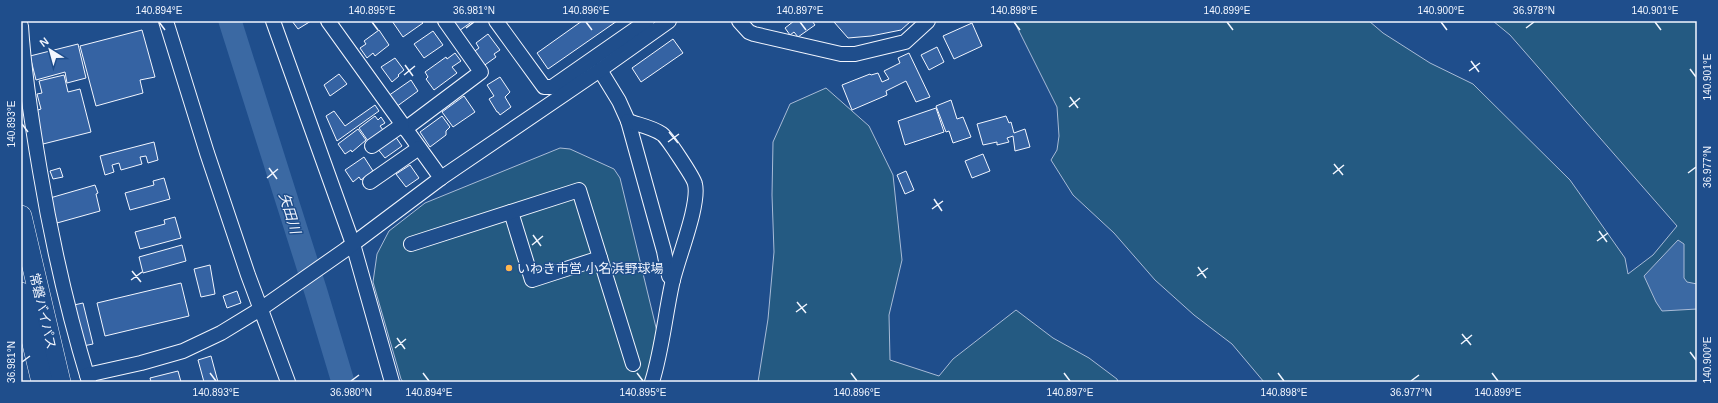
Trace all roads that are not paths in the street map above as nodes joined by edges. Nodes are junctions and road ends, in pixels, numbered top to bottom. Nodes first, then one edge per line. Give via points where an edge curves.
1 (166, 21) edge
2 (273, 21) edge
3 (328, 21) edge
4 (445, 21) edge
5 (496, 21) edge
6 (647, 21) edge
7 (669, 21) edge
8 (739, 21) edge
9 (928, 21) edge
10 (21, 26) edge
11 (600, 70) junction
12 (628, 121) junction
13 (404, 127) junction
14 (372, 146) dead end
15 (419, 148) junction
16 (441, 178) junction
17 (370, 182) dead end
18 (511, 212) junction
19 (21, 216) edge
20 (411, 244) dead end
21 (349, 247) junction
22 (600, 258) junction
23 (673, 280) junction
24 (21, 293) edge
25 (266, 304) junction
26 (633, 364) dead end
27 (88, 378) edge
28 (42, 382) edge
29 (60, 382) edge
30 (288, 382) edge
31 (392, 382) edge
32 (652, 382) edge

1 - 25 street via 248,275
2 - 21 street
3 - 13 street
4 - 13 street via 481,72
5 - 6 street via 544,87 552,87
7 - 11 street
8 - 9 street via 754,34 841,54 855,54 905,42
10 - 27 street via 34,136 49,221 62,285
11 - 12 street
11 - 16 street
12 - 23 street via 669,276
12 - 23 street via 664,135 696,186 694,205
13 - 14 street
13 - 15 street
15 - 16 street
15 - 17 street
16 - 21 street
18 - 20 street
18 - 22 street via 579,190
18 - 22 street via 532,280
19 - 29 highway, 常磐バイパス
21 - 25 street
21 - 31 street
22 - 26 street
23 - 32 street
24 - 28 highway, 常磐バイパス
25 - 27 street via 222,333 183,351
25 - 30 street

